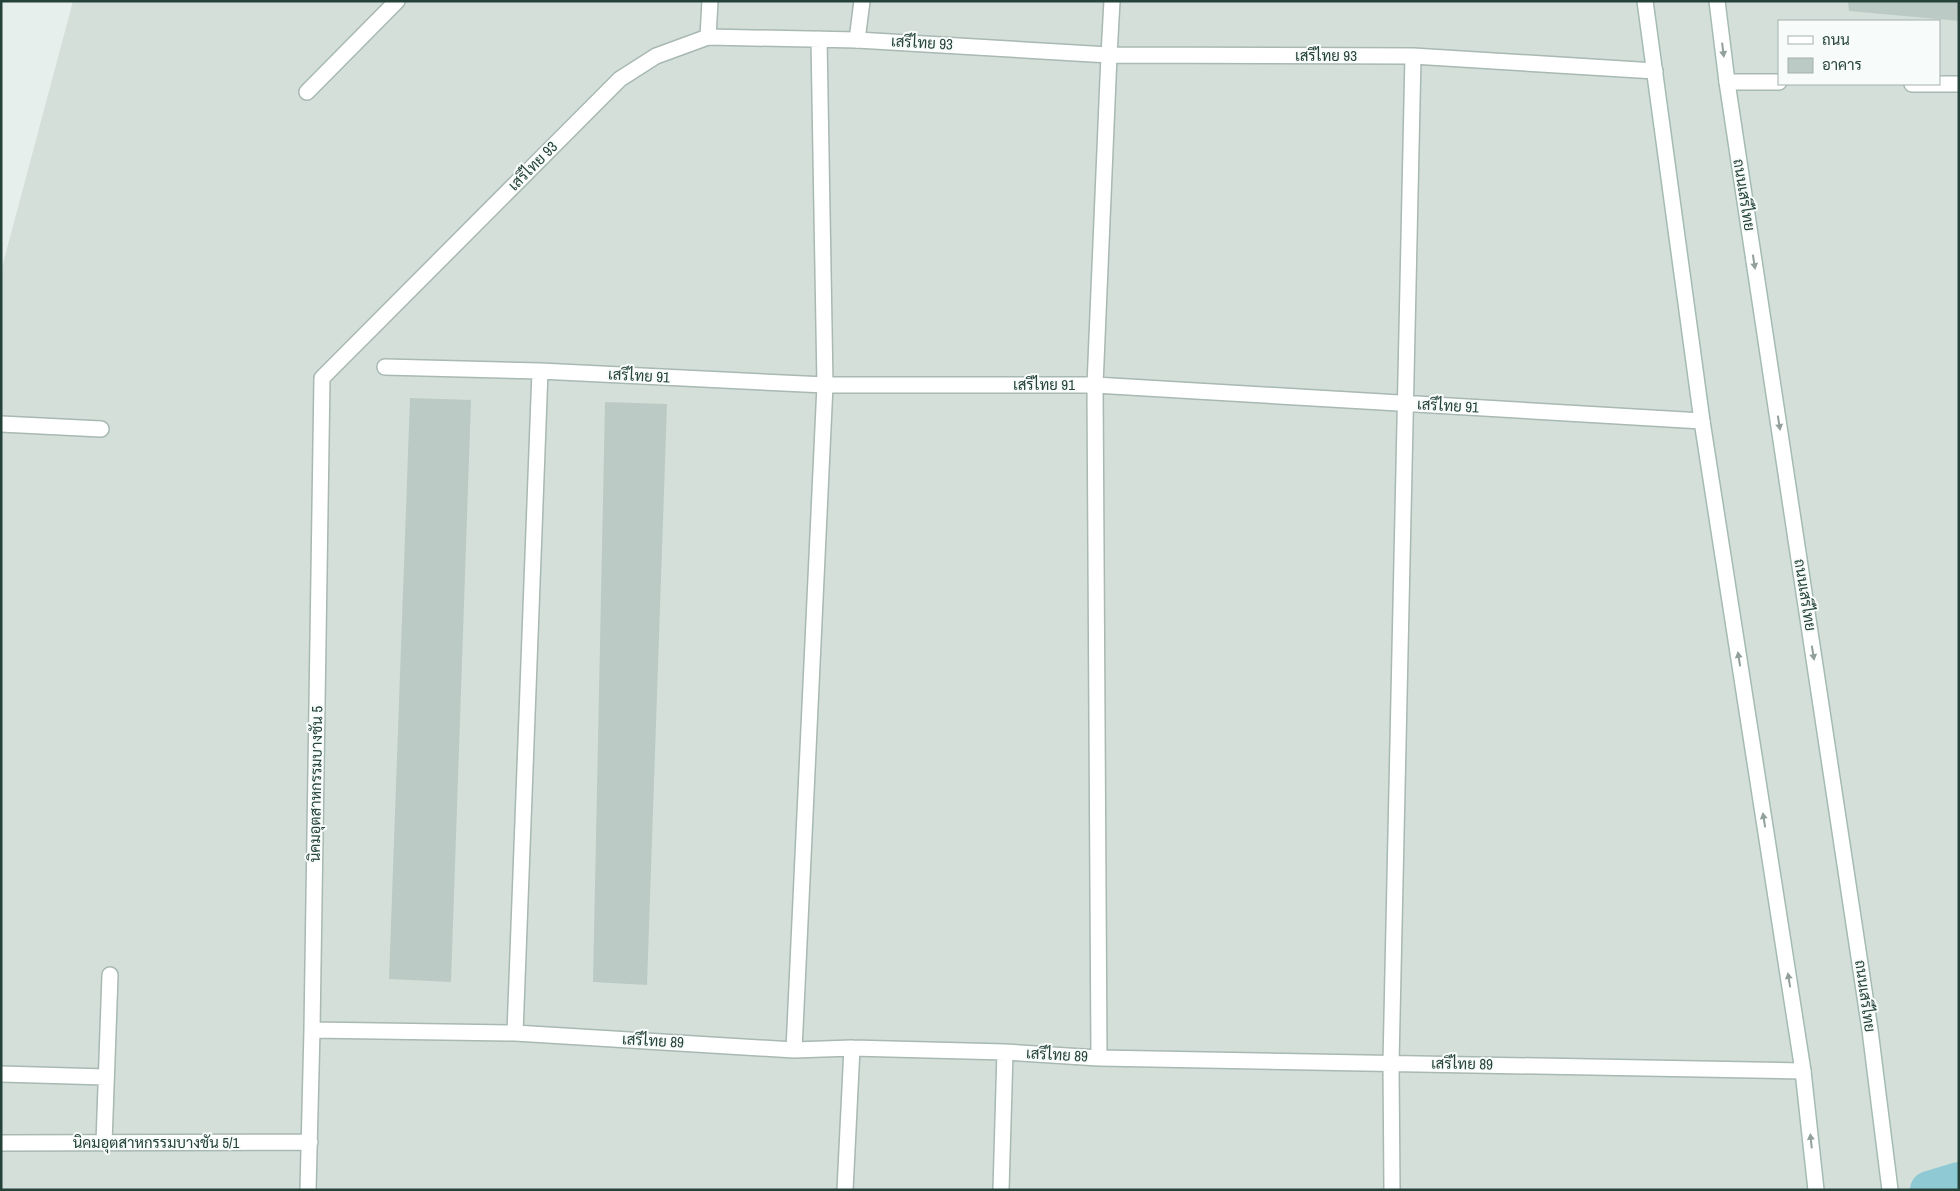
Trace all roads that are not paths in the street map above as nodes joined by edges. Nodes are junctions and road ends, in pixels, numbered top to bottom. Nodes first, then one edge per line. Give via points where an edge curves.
1 (397, 1) edge
2 (710, 1) edge
3 (862, 1) edge
4 (1112, 1) edge
5 (1645, 1) edge
6 (1717, 1) edge
7 (708, 37) junction
8 (819, 39) junction
9 (857, 40) junction
10 (1109, 55) junction
11 (1413, 56) junction
12 (1655, 71) junction
13 (1727, 82) junction
14 (1778, 82) edge
15 (1940, 84) edge
16 (1959, 84) edge
17 (307, 92) dead end
18 (385, 368) dead end
19 (540, 371) junction
20 (322, 378) joint
21 (825, 385) junction
22 (1095, 385) junction
23 (1404, 404) junction
24 (1702, 421) junction
25 (1, 424) edge
26 (101, 429) dead end
27 (110, 975) dead end
28 (312, 1030) junction
29 (515, 1033) junction
30 (852, 1048) junction
31 (794, 1050) junction
32 (1005, 1052) junction
33 (1099, 1058) junction
34 (1391, 1063) junction
35 (1803, 1070) junction
36 (1, 1074) edge
37 (106, 1078) junction
38 (310, 1142) junction
39 (1, 1143) edge
40 (104, 1143) junction
41 (1889, 1183) edge
42 (308, 1190) edge
43 (845, 1190) edge
44 (1001, 1190) edge
45 (1392, 1190) edge
46 (1816, 1190) edge

1 - 17 street
2 - 7 street
3 - 9 street
4 - 10 street
5 - 12 street
6 -> 13 street, ถนนเสรีไทย
7 - 8 street, เสรีไทย 93
7 - 20 street, เสรีไทย 93 via 656,56 620,79
8 - 9 street, เสรีไทย 93
8 - 21 street
9 - 10 street, เสรีไทย 93
10 - 11 street, เสรีไทย 93
10 - 22 street
11 - 12 street, เสรีไทย 93
11 - 23 street
12 - 24 street
13 - 14 street
13 -> 41 street, ถนนเสรีไทย via 1870,1030
15 - 16 street
18 - 19 street, เสรีไทย 91
19 - 21 street, เสรีไทย 91
19 - 29 street
20 - 28 street, นิคมอุตสาหกรรมบางชัน 5
21 - 22 street, เสรีไทย 91
21 - 31 street
22 - 23 street, เสรีไทย 91
22 - 33 street
23 - 24 street, เสรีไทย 91
23 - 34 street
35 -> 24 street
25 - 26 street
27 - 37 street
28 - 29 street, เสรีไทย 89
28 - 38 street, นิคมอุตสาหกรรมบางชัน 5
29 - 31 street, เสรีไทย 89
30 - 31 street, เสรีไทย 89
30 - 32 street, เสรีไทย 89
30 - 43 street
32 - 33 street, เสรีไทย 89
32 - 44 street
33 - 34 street, เสรีไทย 89
34 - 35 street, เสรีไทย 89
34 - 45 street
46 -> 35 street
36 - 37 street
37 - 40 street
38 - 40 street, นิคมอุตสาหกรรมบางชัน 5/1
38 - 42 street, นิคมอุตสาหกรรมบางชัน 5
39 - 40 street, นิคมอุตสาหกรรมบางชัน 5/1

